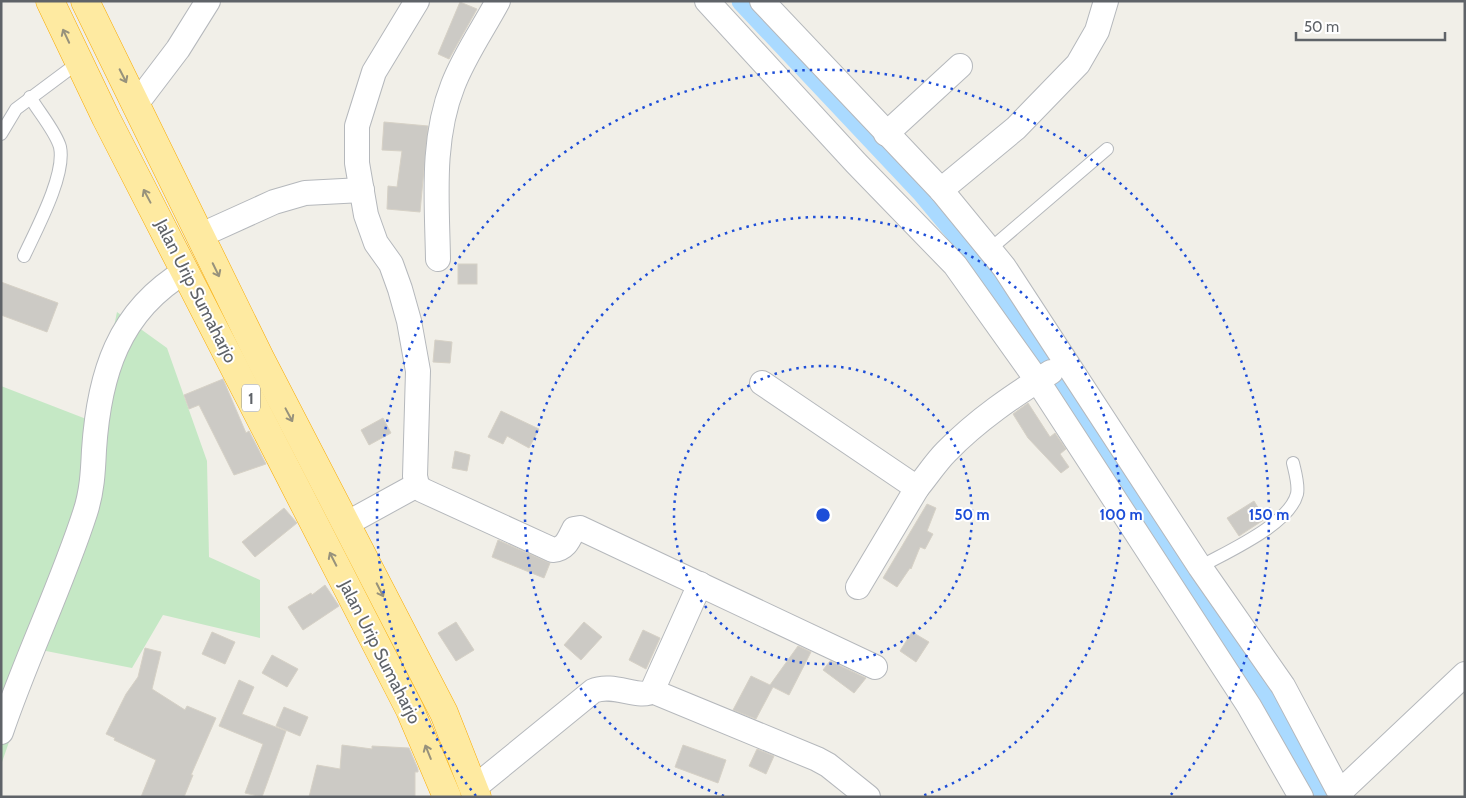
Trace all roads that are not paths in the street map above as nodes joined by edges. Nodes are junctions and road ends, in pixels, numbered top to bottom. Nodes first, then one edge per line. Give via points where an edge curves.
1 (50, 1) edge
2 (85, 1) edge
3 (208, 1) edge
4 (418, 1) edge
5 (498, 1) edge
6 (707, 1) edge
7 (762, 1) edge
8 (1106, 1) edge
9 (79, 62) junction
10 (960, 66) dead end
11 (30, 97) junction
12 (137, 103) junction
13 (1, 134) edge
14 (886, 134) junction
15 (1107, 149) dead end
16 (362, 190) junction
17 (941, 190) junction
18 (199, 236) junction
19 (990, 250) junction
20 (24, 256) dead end
21 (438, 259) dead end
22 (186, 271) junction
23 (1051, 371) junction
24 (762, 383) dead end
25 (1294, 463) dead end
26 (417, 485) junction
27 (917, 488) junction
28 (346, 524) junction
29 (1200, 567) junction
30 (700, 584) junction
31 (858, 587) dead end
32 (875, 667) dead end
33 (1465, 674) edge
34 (652, 691) junction
35 (1265, 696) junction
36 (1, 732) edge
37 (475, 792) edge
38 (1341, 794) edge
39 (447, 797) edge
40 (868, 797) edge
41 (1301, 797) edge

9 -> 1 highway, Jalan Urip Sumaharjo / 1
2 -> 12 highway, Jalan Urip Sumaharjo / 1
3 - 12 street via 178,49
4 - 16 street via 374,72 358,126
5 - 21 street via 453,85 443,119 437,162
6 - 23 street via 856,163 955,264
7 - 14 street
8 - 17 street via 1096,31 1078,64 1016,128
9 - 11 lane
22 -> 9 highway, Jalan Urip Sumaharjo / 1
10 - 14 street
11 - 13 lane via 16,109
11 - 20 lane via 56,138 60,157 57,176
12 - 18 highway, Jalan Urip Sumaharjo / 1
14 - 17 street
15 - 19 lane
16 - 18 street via 305,193 239,216
16 - 26 street via 376,243 391,264 409,321 418,371
17 - 19 street
18 -> 28 highway, Jalan Urip Sumaharjo / 1
19 - 23 street via 1004,267
22 - 36 street via 168,281 149,298 131,318 116,344 101,400 95,467 86,511
39 -> 22 highway, Jalan Urip Sumaharjo / 1 via 410,710
23 - 27 street via 974,427 946,452
23 - 29 street
23 - 35 street
24 - 27 street
25 - 29 lane via 1297,494 1287,512 1265,530
26 - 28 street
26 - 30 street via 449,504 553,550 566,545 574,529 580,528
27 - 31 street
28 -> 37 highway, Jalan Urip Sumaharjo / 1 via 444,714
29 - 35 street
30 - 32 street
30 - 34 street
33 - 38 street
34 - 37 street via 645,694 604,687 593,691
34 - 40 street via 817,759
35 - 38 street
35 - 41 street

